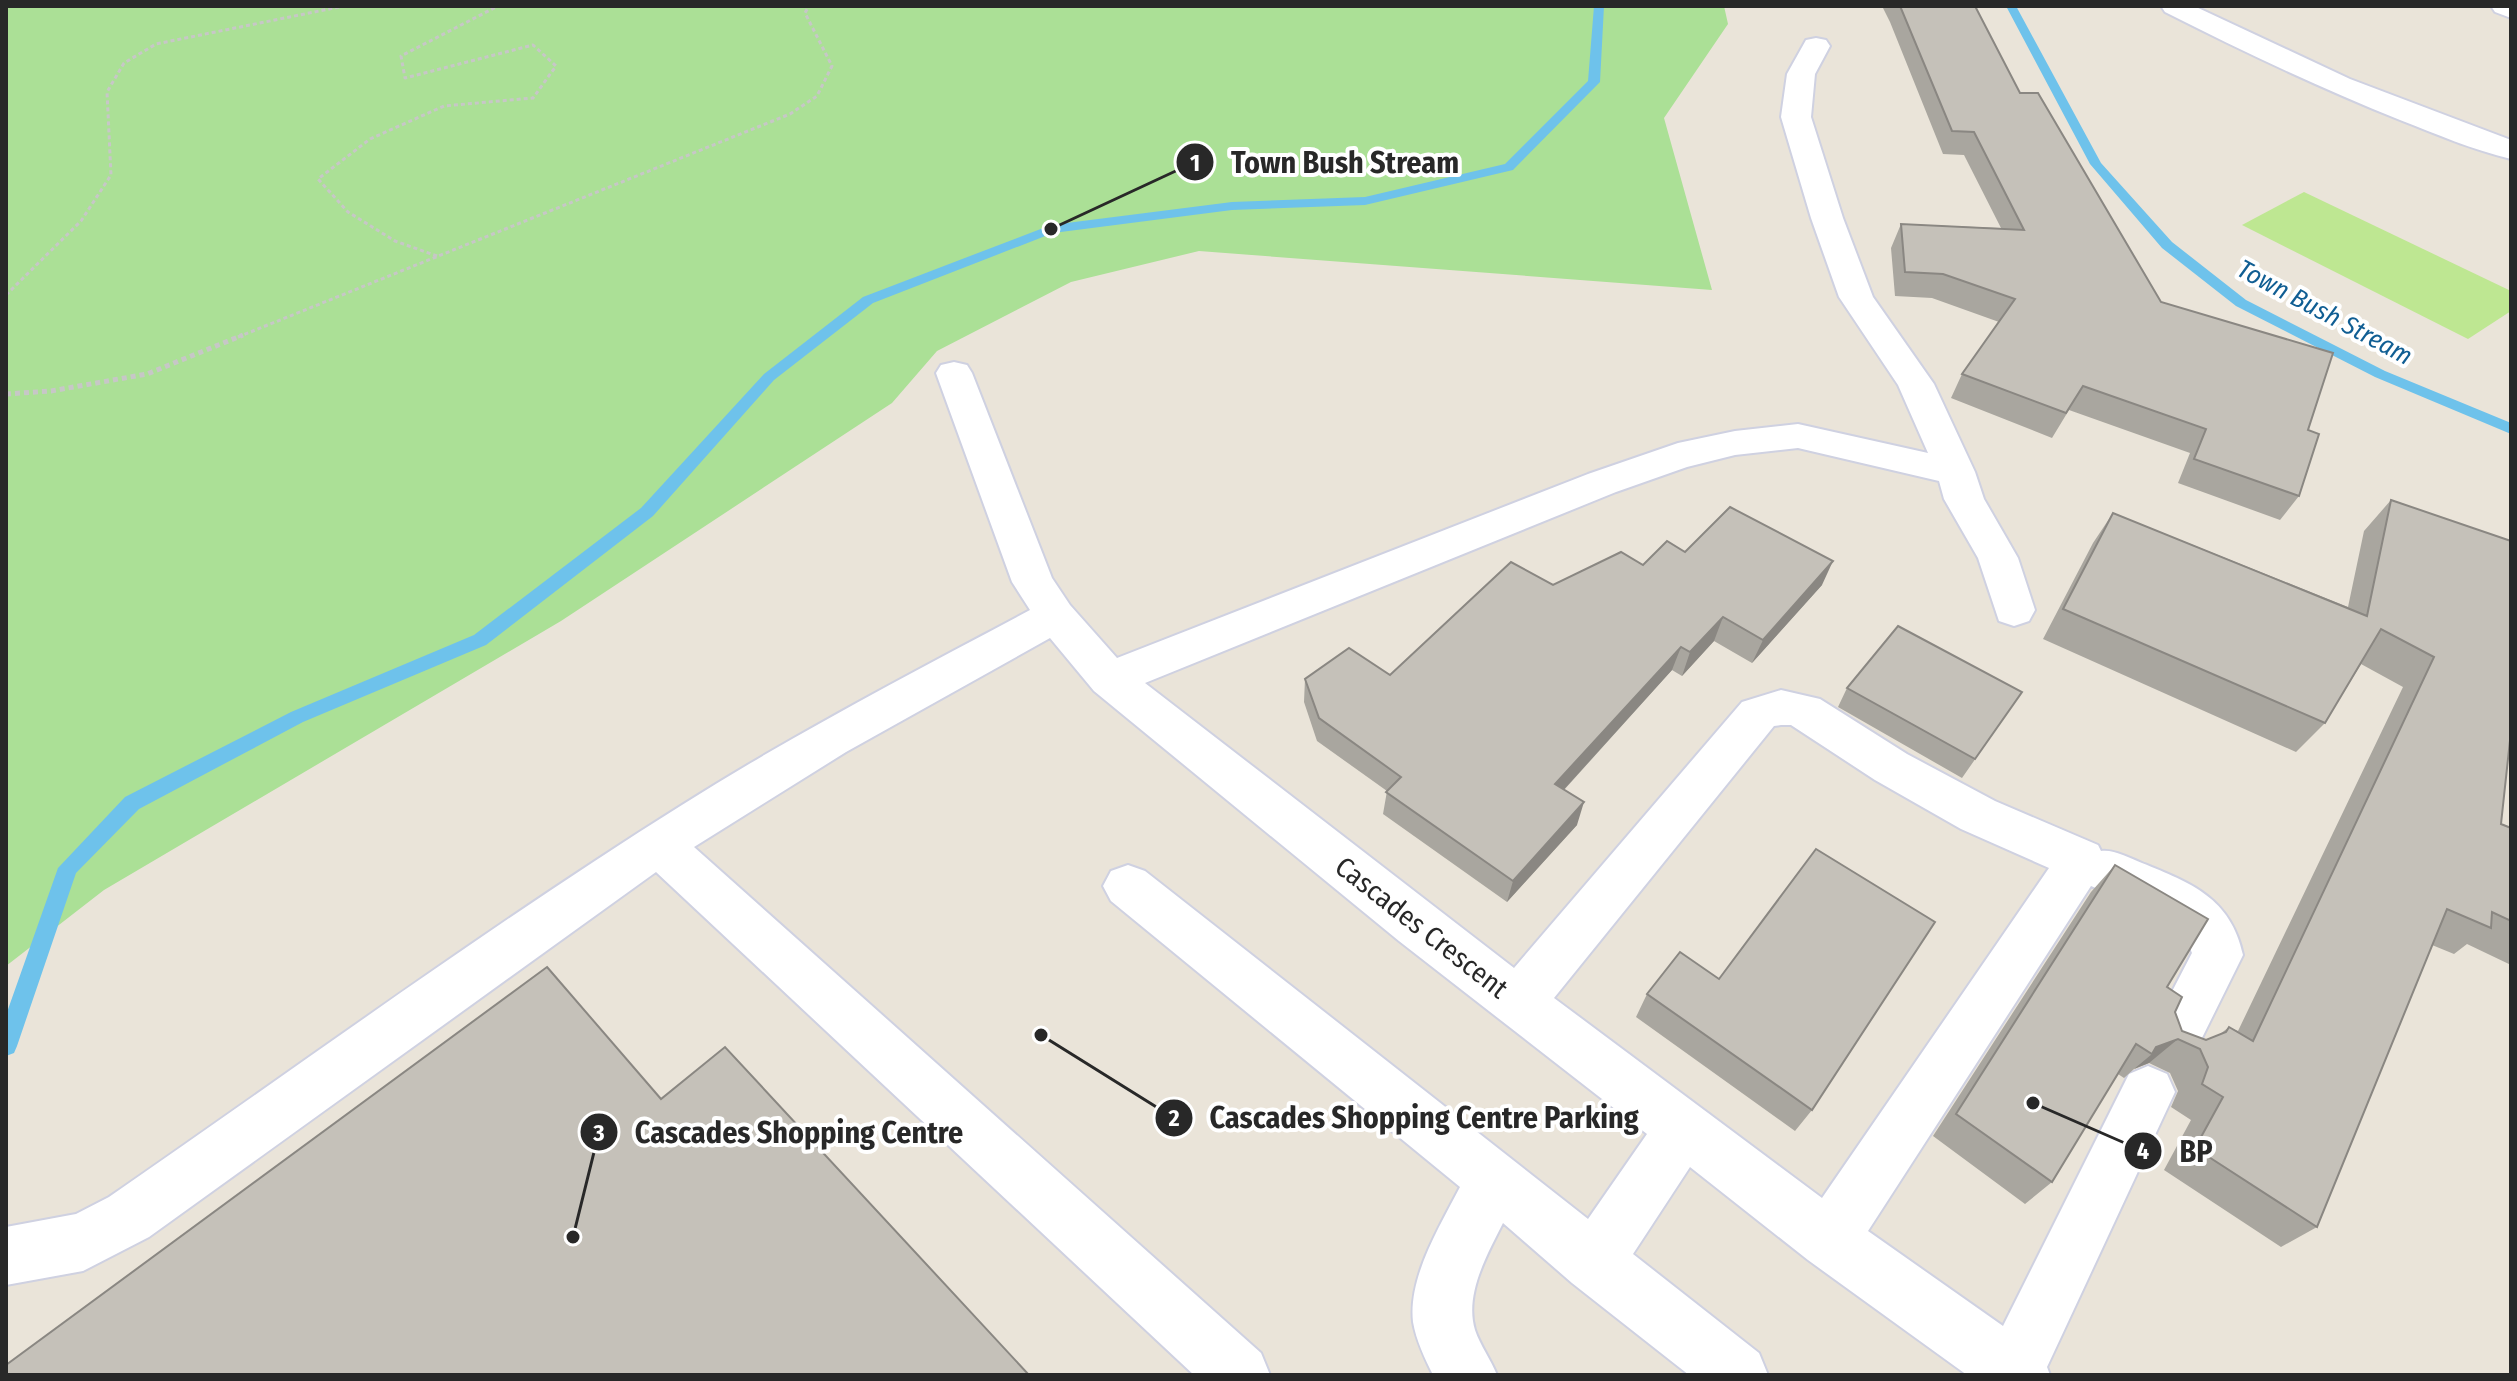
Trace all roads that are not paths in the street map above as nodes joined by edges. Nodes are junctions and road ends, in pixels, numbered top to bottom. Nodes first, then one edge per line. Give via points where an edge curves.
1 (2174, 6) edge
2 (2504, 6) edge
3 (2511, 10) edge
4 (1816, 46) dead end
5 (2511, 150) edge
6 (954, 373) dead end
7 (1956, 472) junction
8 (2014, 610) dead end
9 (1055, 616) junction
10 (1109, 679) junction
11 (659, 845) junction
12 (2081, 860) junction
13 (1128, 886) dead end
14 (1518, 1002) junction
15 (2175, 1036) edge
16 (2148, 1092) edge
17 (1684, 1127) junction
18 (1493, 1182) junction
19 (1829, 1239) junction
20 (6, 1256) edge
21 (1593, 1262) junction
22 (2016, 1373) edge
23 (1239, 1375) edge
24 (1466, 1375) edge
25 (1737, 1375) edge

1 - 5 street via 2426,122
2 - 3 street
4 - 7 street via 1801,74 1796,117 1827,218 1856,297 1916,384
6 - 9 street, Cascades Crescent via 1033,582
7 - 8 street via 1964,499 1998,558
7 - 10 street via 1798,436 1678,456
9 - 10 street, Cascades Crescent
9 - 11 street via 866,718
10 - 14 street, Cascades Crescent
11 - 20 street via 129,1217 83,1242
11 - 23 street
12 - 14 street via 1978,815 1804,711 1774,707 1758,714
12 - 15 street via 2177,900 2215,940 2218,955
12 - 19 street
13 - 18 street
14 - 17 street, Cascades Crescent
16 - 22 street
17 - 19 street, Cascades Crescent
17 - 21 street
18 - 21 street
18 - 24 street via 1451,1273 1443,1317 1450,1347
19 - 22 street, Cascades Crescent
21 - 25 street

